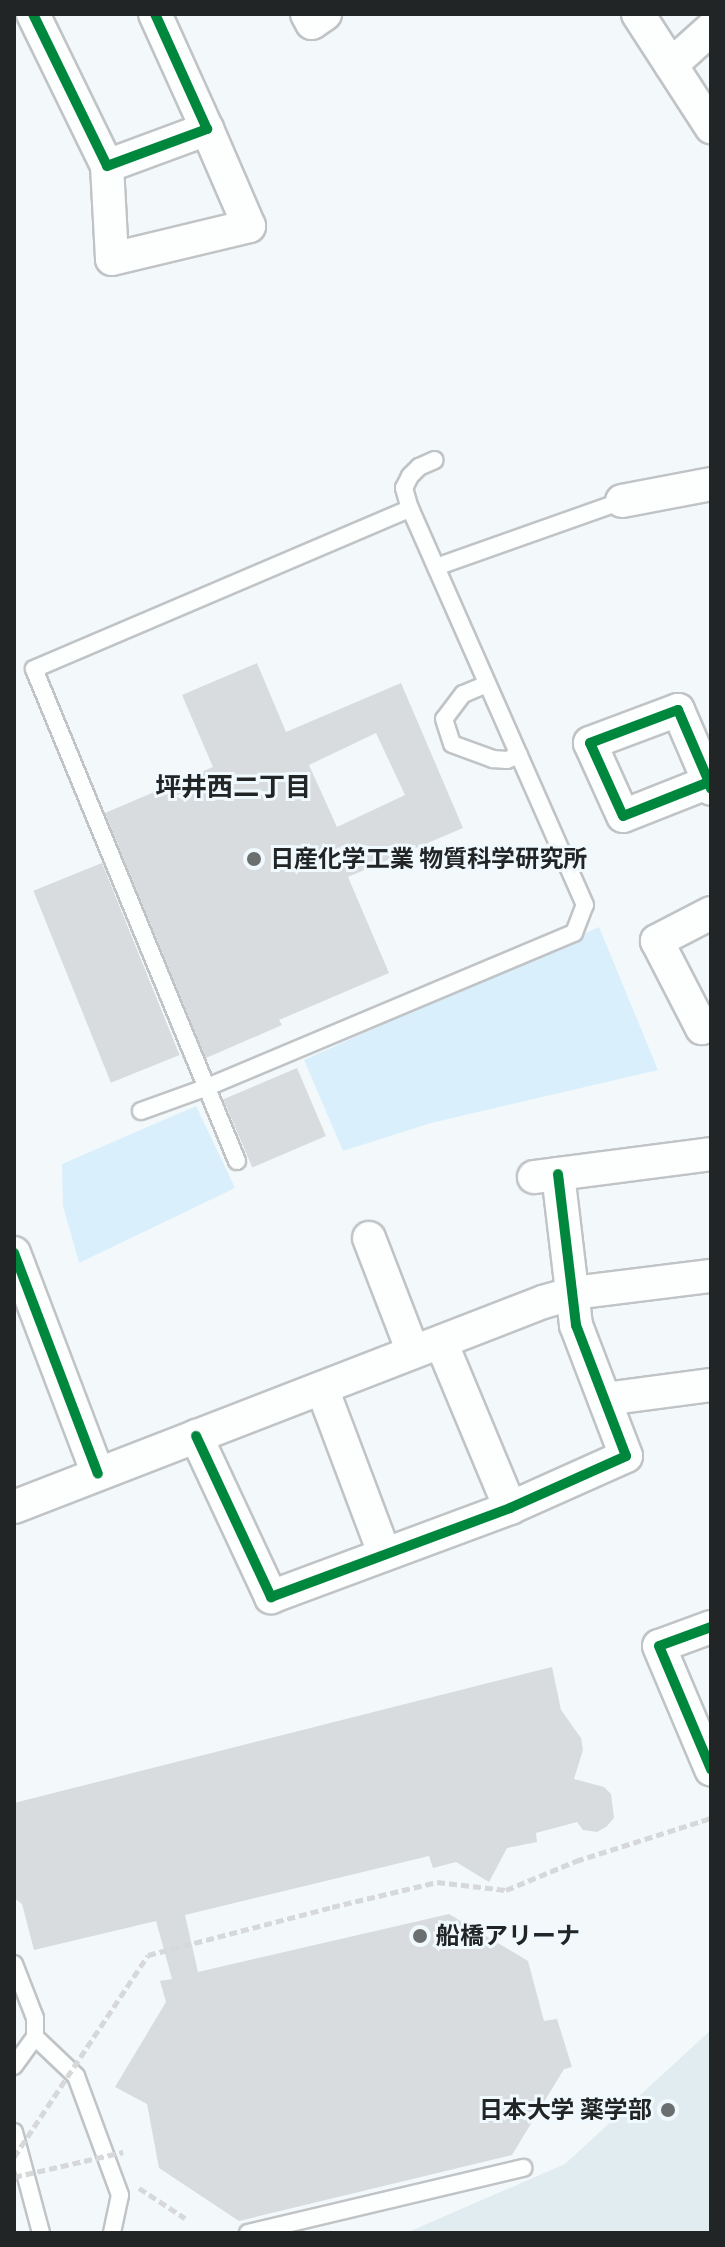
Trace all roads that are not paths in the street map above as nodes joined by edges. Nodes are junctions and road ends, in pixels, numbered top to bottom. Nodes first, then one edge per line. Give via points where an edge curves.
1 (33, 14) edge
2 (155, 14) edge
3 (307, 14) edge
4 (325, 14) edge
5 (638, 14) edge
6 (711, 29) edge
7 (671, 65) junction
8 (711, 127) edge
9 (207, 129) junction
10 (107, 166) junction
11 (435, 460) dead end
12 (711, 484) edge
13 (622, 501) joint
14 (410, 509) junction
15 (436, 567) junction
16 (487, 684) junction
17 (519, 755) junction
18 (711, 913) edge
19 (711, 1023) edge
20 (205, 1088) junction
21 (141, 1111) dead end
22 (711, 1154) edge
23 (237, 1161) dead end
24 (369, 1238) dead end
25 (14, 1253) edge
26 (711, 1276) edge
27 (574, 1293) junction
28 (427, 1347) junction
29 (711, 1385) edge
30 (322, 1388) junction
31 (605, 1399) junction
32 (196, 1436) junction
33 (98, 1474) junction
34 (14, 1507) edge
35 (510, 1508) junction
36 (384, 1553) junction
37 (711, 1627) edge
38 (711, 1769) edge
39 (14, 1964) edge
40 (35, 2037) junction
41 (14, 2066) edge
42 (14, 2132) edge
43 (523, 2168) dead end
44 (41, 2233) edge
45 (112, 2233) edge
46 (248, 2233) edge

1 - 10 street
2 - 9 street
3 - 4 street via 312,23
5 - 7 street
6 - 7 street
7 - 8 street
9 - 10 street
9 - 10 street via 249,226 112,259
11 - 14 lane via 410,476 404,488
12 - 13 street
13 - 15 lane
14 - 15 lane
14 - 20 lane via 34,669
15 - 16 lane
16 - 17 lane
16 - 17 lane via 463,694 444,719 452,744 493,759
17 - 20 lane via 585,905 574,933
18 - 19 street via 657,941 702,1028
20 - 21 lane
20 - 23 lane
22 - 27 street via 546,1175
24 - 28 street
25 - 33 street
26 - 27 street
27 - 28 street
27 - 31 street via 576,1325
28 - 30 street
28 - 35 street
29 - 31 street
30 - 32 street
30 - 36 street
31 - 35 street via 626,1456
32 - 33 street
32 - 36 street via 271,1597
33 - 34 street
35 - 36 street
37 - 38 street via 659,1646
39 - 40 lane via 35,2018
40 - 41 lane
40 - 45 lane via 76,2076 120,2195
42 - 44 lane
43 - 46 lane

